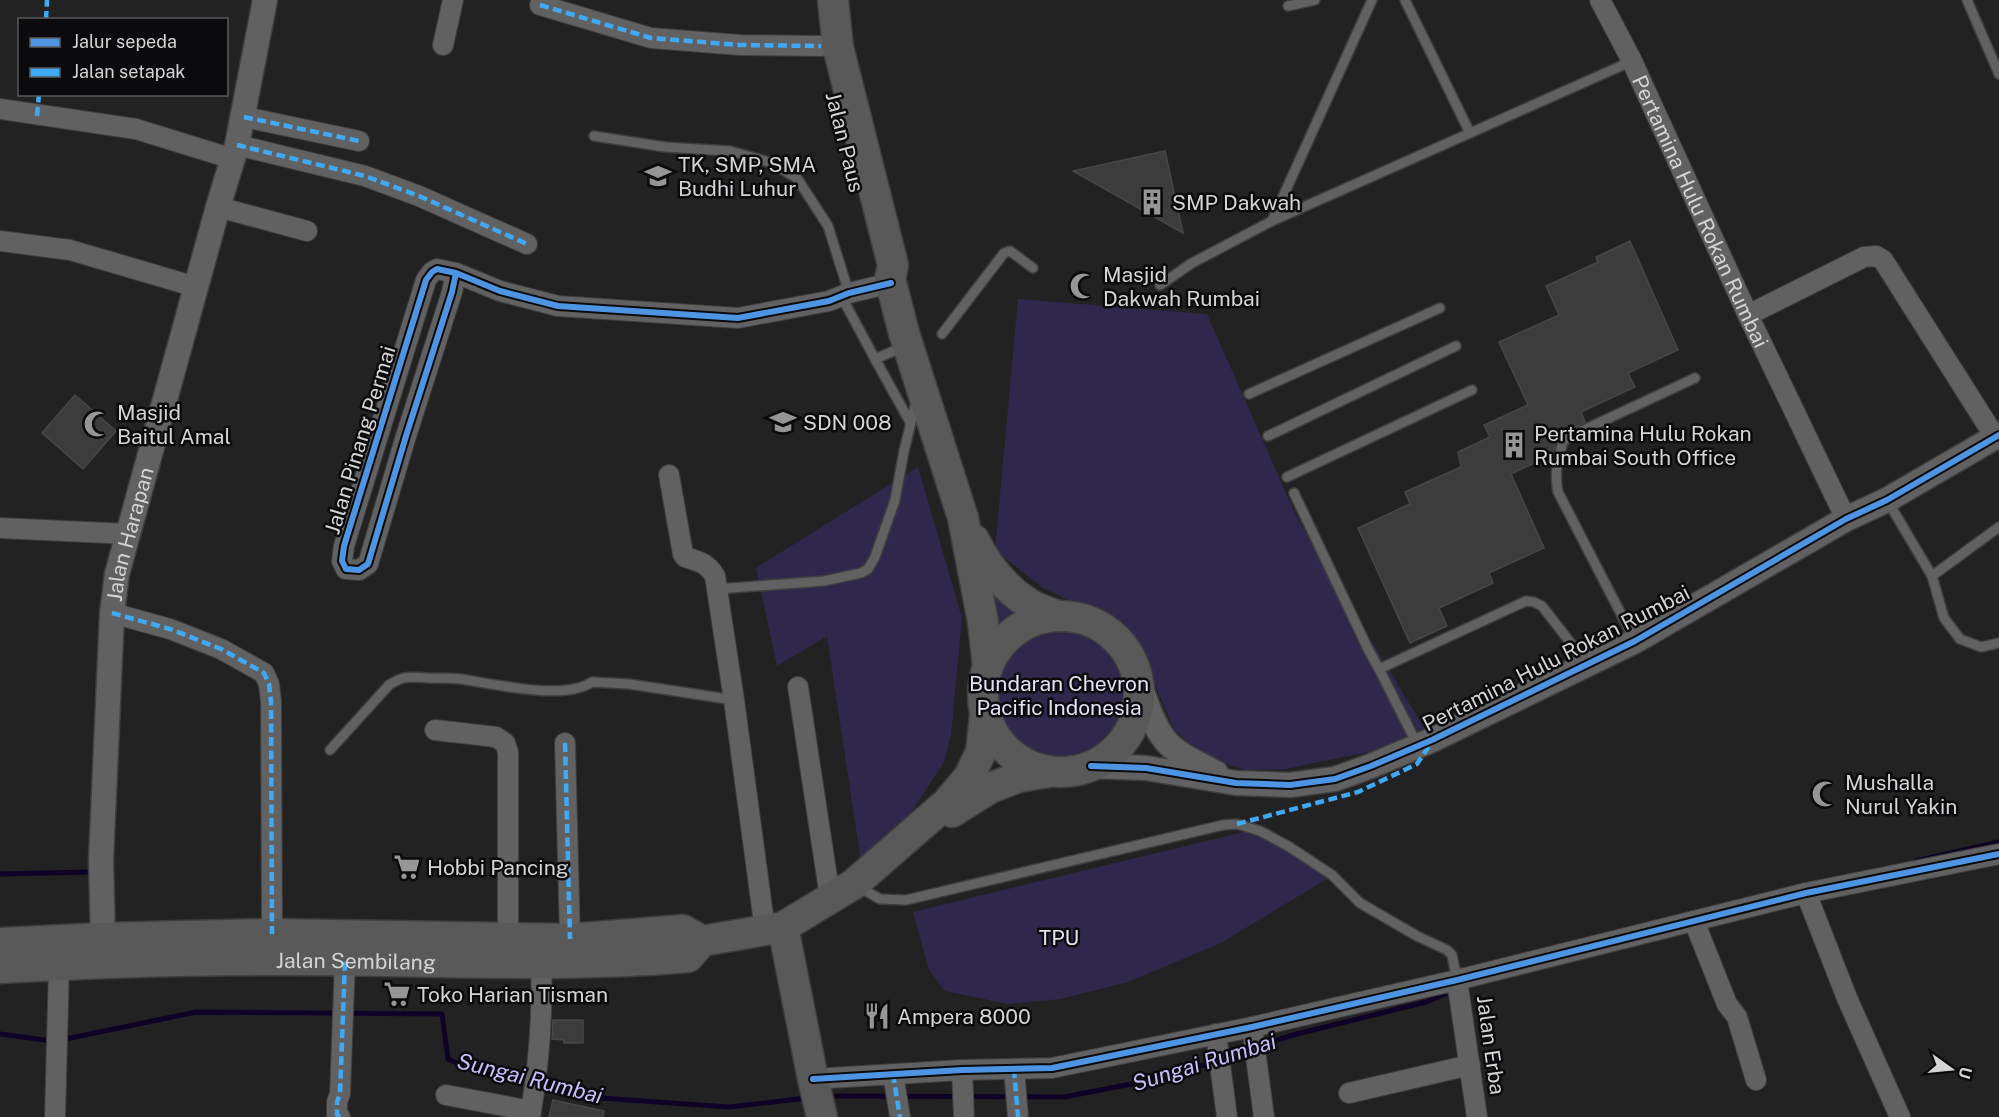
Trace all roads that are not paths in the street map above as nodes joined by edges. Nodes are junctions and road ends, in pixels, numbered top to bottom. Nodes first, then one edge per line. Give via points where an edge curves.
1 (265, 0) edge
2 (453, 0) edge
3 (820, 0) edge
4 (833, 0) edge
5 (1315, 0) edge
6 (1372, 0) edge
7 (1405, 0) edge
8 (1600, 0) edge
9 (1967, 0) edge
10 (540, 5) dead end
11 (1288, 6) dead end
12 (443, 45) dead end
13 (821, 46) junction
14 (1631, 59) junction
15 (1999, 74) edge
16 (0, 109) edge
17 (244, 117) junction
18 (1470, 133) junction
19 (594, 136) dead end
20 (358, 141) dead end
21 (235, 152) junction
22 (218, 207) junction
23 (1272, 221) junction
24 (307, 231) dead end
25 (0, 241) edge
26 (527, 244) dead end
27 (1034, 268) dead end
28 (456, 273) junction
29 (1160, 285) dead end
30 (196, 287) junction
31 (892, 287) junction
32 (841, 299) junction
33 (1440, 308) dead end
34 (1748, 315) junction
35 (942, 334) dead end
36 (908, 345) junction
37 (1456, 346) dead end
38 (875, 359) junction
39 (1695, 378) dead end
40 (921, 384) junction
41 (1472, 390) dead end
42 (1249, 394) dead end
43 (910, 422) junction
44 (379, 428) junction
45 (406, 436) junction
46 (1268, 436) dead end
47 (1997, 436) edge
48 (669, 475) dead end
49 (1287, 477) dead end
50 (1294, 493) dead end
51 (1887, 500) junction
52 (963, 518) junction
53 (1846, 519) junction
54 (1999, 527) edge
55 (0, 528) edge
56 (129, 534) junction
57 (1932, 576) junction
58 (717, 589) junction
59 (112, 613) junction
60 (1058, 616) junction
61 (1635, 641) junction
62 (1999, 643) edge
63 (1587, 664) junction
64 (988, 666) junction
65 (1379, 669) junction
66 (1138, 681) junction
67 (798, 687) dead end
68 (734, 700) junction
69 (985, 715) junction
70 (435, 730) dead end
71 (565, 743) dead end
72 (1418, 746) junction
73 (330, 750) dead end
74 (1091, 766) junction
75 (1049, 772) junction
76 (1236, 783) junction
77 (906, 840) junction
78 (1999, 854) edge
79 (842, 891) junction
80 (1806, 893) junction
81 (1694, 921) junction
82 (774, 928) junction
83 (272, 934) junction
84 (103, 938) junction
85 (508, 939) junction
86 (570, 939) junction
87 (691, 942) junction
88 (0, 943) edge
89 (345, 961) junction
90 (541, 963) junction
91 (59, 965) junction
92 (0, 968) edge
93 (1457, 980) junction
94 (1254, 1041) junction
95 (1218, 1051) junction
96 (1470, 1065) junction
97 (1014, 1069) junction
98 (813, 1079) junction
99 (1756, 1080) dead end
100 (1349, 1092) dead end
101 (446, 1095) dead end
102 (963, 1095) edge
103 (897, 1096) edge
104 (1017, 1104) edge
105 (531, 1114) edge
106 (822, 1116) edge
107 (55, 1117) edge
108 (340, 1117) edge
109 (1227, 1117) edge
110 (1264, 1117) edge
111 (1477, 1117) edge
112 (1900, 1117) edge

1 - 17 street, Jalan Harapan
2 - 12 street
3 - 13 main road, Jalan Paus
4 - 31 main road, Jalan Paus via 838,47 893,265
5 - 11 lane
6 - 23 lane
7 - 18 lane
8 - 14 street, Pertamina Hulu Rokan Rumbai
9 - 15 lane
10 - 13 street via 651,38
13 - 31 main road, Jalan Paus via 868,232 880,269
14 - 18 lane
14 - 34 street, Pertamina Hulu Rokan Rumbai
16 - 21 street via 136,129
17 - 20 street
17 - 21 street, Jalan Harapan
18 - 23 lane
19 - 32 lane via 665,147 730,151 769,162 798,178 828,226
21 - 22 street, Jalan Harapan
21 - 26 street via 365,176
22 - 24 street
22 - 30 street, Jalan Harapan
23 - 29 lane via 1192,263
25 - 30 street via 70,250
27 - 35 lane via 1010,251 1004,254
28 - 32 street, Jalan Pinang Permai via 500,291 558,306 738,318
28 - 44 street, Jalan Pinang Permai via 437,269 426,280
28 - 45 street, Jalan Pinang Permai
30 - 56 street, Jalan Harapan
31 - 32 street, Jalan Pinang Permai
31 - 36 main road, Jalan Paus
32 - 38 lane
33 - 42 lane
34 - 47 street via 1864,257 1876,256 1883,261
34 - 53 street, Pertamina Hulu Rokan Rumbai
36 - 38 lane
36 - 40 main road, Jalan Paus
37 - 46 lane
38 - 43 lane
39 - 61 lane via 1563,441 1555,474 1558,492
40 - 43 lane
40 - 52 main road, Jalan Paus
41 - 49 lane
43 - 58 lane via 895,500 868,569 824,581
44 - 45 street
44 - 45 street, Jalan Pinang Permai via 344,546 342,561 346,569 359,570 368,564
47 - 51 street, Pertamina Hulu Rokan Rumbai
48 - 58 street via 684,557 709,567
50 - 65 lane
51 - 53 street, Pertamina Hulu Rokan Rumbai
51 - 57 lane
52 - 60 main road, Jalan Paus via 983,557 1006,586 1028,604
52 - 64 main road, Jalan Paus
53 - 61 street, Pertamina Hulu Rokan Rumbai
54 - 57 lane
55 - 56 street
56 - 59 street, Jalan Harapan via 117,574
57 - 62 lane via 1944,618 1960,639 1981,647
58 - 68 street
59 - 83 street via 221,649 264,673 271,701
59 - 84 street, Jalan Harapan via 101,860
60 - 64 main road via 1017,629 1000,645
60 - 66 main road via 1077,618 1111,634 1132,662
61 - 63 street, Pertamina Hulu Rokan Rumbai
63 - 65 lane via 1542,606 1526,601
63 - 72 street, Pertamina Hulu Rokan Rumbai
64 - 69 main road via 983,691
65 - 72 lane
66 - 74 main road via 1134,720 1125,738
66 - 76 street, Pertamina Hulu Rokan Rumbai via 1166,742
67 - 79 street
68 - 73 lane via 629,684 592,682 566,690 536,690 458,679 400,678 389,685
68 - 82 street
69 - 75 main road via 995,737 1010,754
69 - 77 main road, Jalan Sembilang via 981,752 969,777 948,803
70 - 85 street via 496,737 505,743
71 - 86 street
72 - 76 street, Pertamina Hulu Rokan Rumbai via 1335,779 1290,785
74 - 75 main road
74 - 76 street, Pertamina Hulu Rokan Rumbai via 1146,768
75 - 77 main road, Jalan Sembilang via 1019,777 990,788
77 - 79 main road, Jalan Sembilang
78 - 80 street
79 - 82 main road, Jalan Sembilang
79 - 93 lane via 906,900 1237,824 1288,846 1332,875 1360,903 1447,950 1452,955
80 - 81 street
80 - 112 street
81 - 93 street
81 - 99 street via 1727,1004 1737,1017
82 - 87 main road, Jalan Sembilang
82 - 98 main road
83 - 84 main road, Jalan Sembilang
83 - 85 main road, Jalan Sembilang
84 - 88 main road, Jalan Sembilang
85 - 86 main road, Jalan Sembilang
86 - 87 main road, Jalan Sembilang
87 - 90 main road, Jalan Sembilang via 633,961
89 - 90 main road, Jalan Sembilang
89 - 91 main road, Jalan Sembilang
89 - 108 street via 337,1102
90 - 105 street via 543,1006
91 - 92 main road, Jalan Sembilang
91 - 107 street
93 - 94 street
93 - 96 street, Jalan Erba
94 - 95 street
94 - 110 street
95 - 97 street
95 - 109 street
96 - 100 street
96 - 111 street, Jalan Erba
97 - 102 street
97 - 104 street
98 - 103 street
98 - 106 main road
101 - 105 street
102 - 103 street

